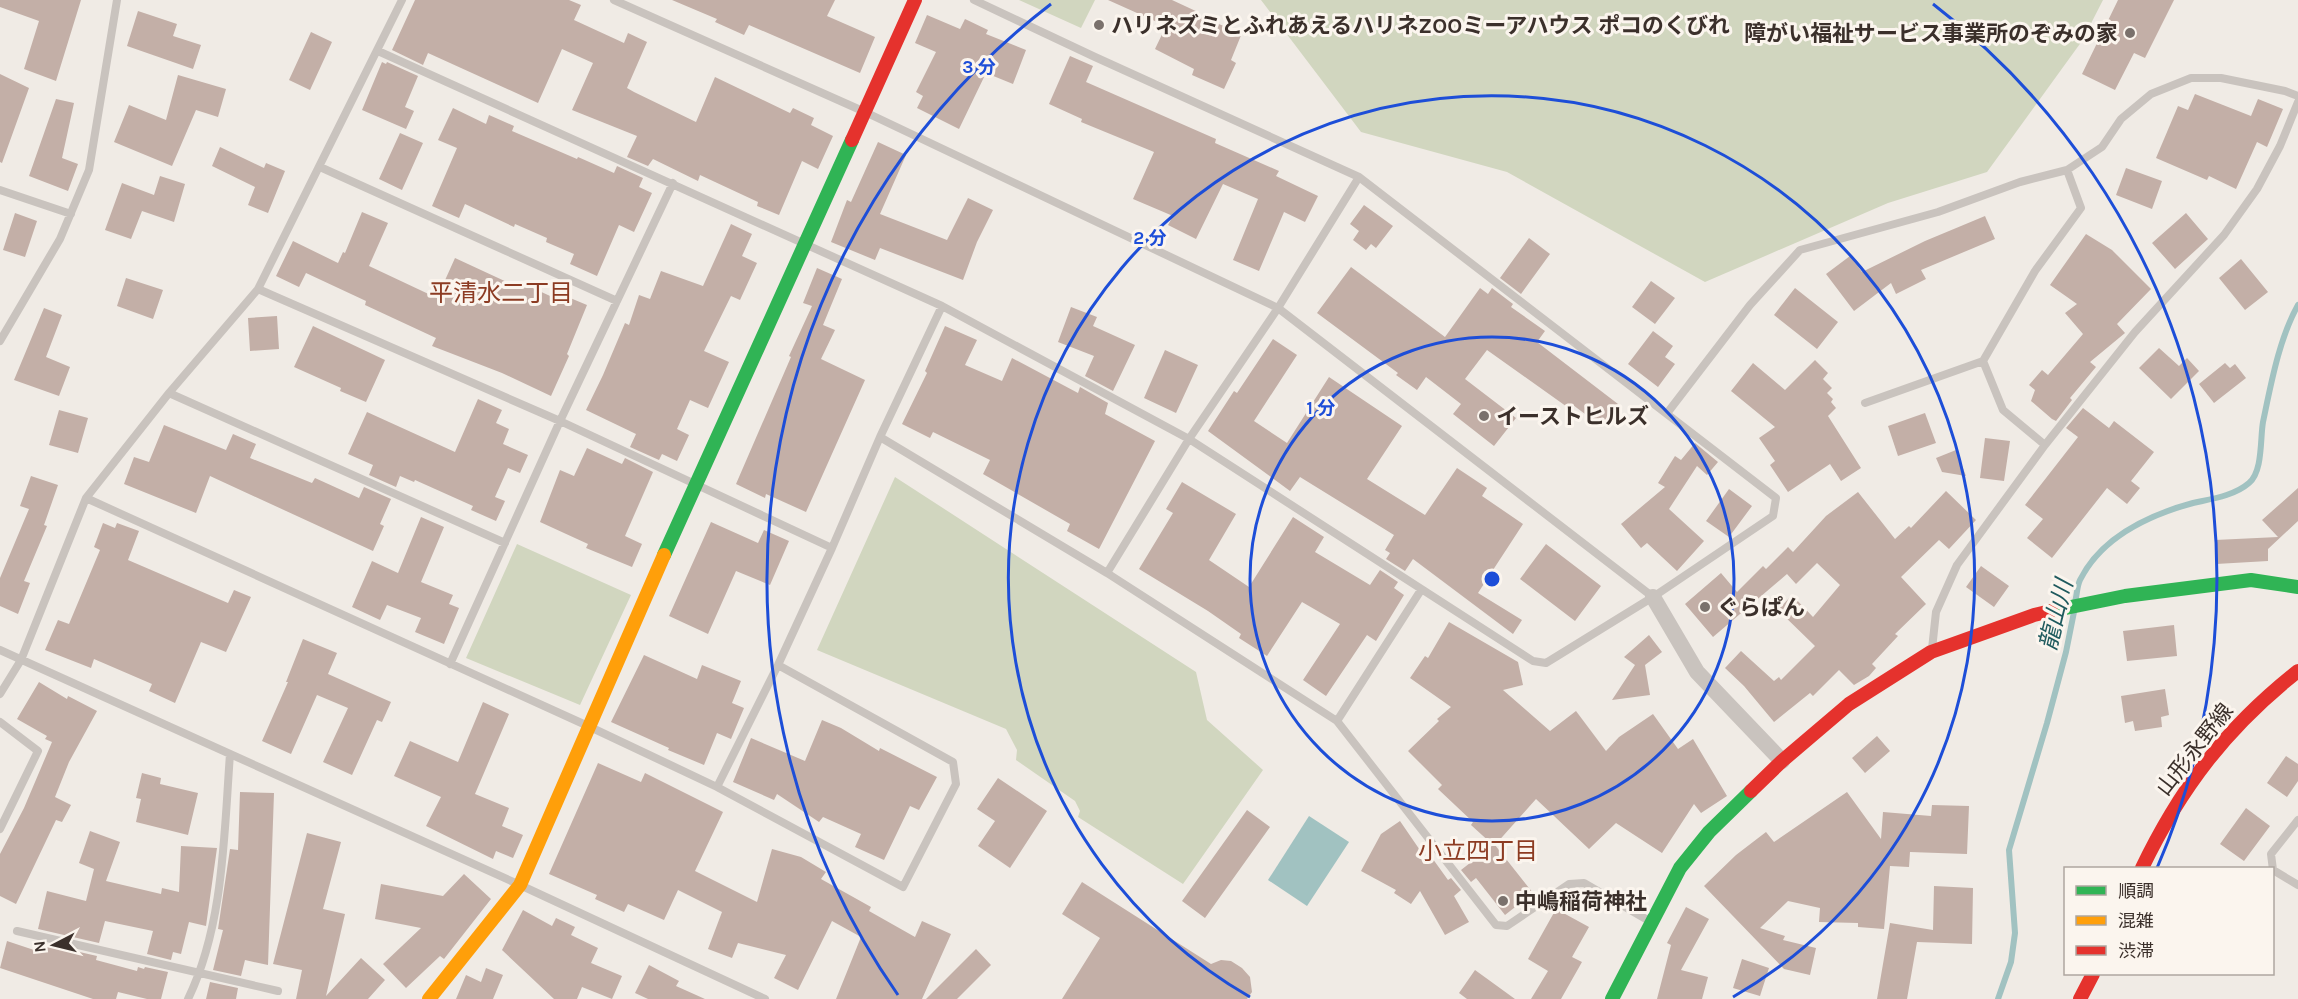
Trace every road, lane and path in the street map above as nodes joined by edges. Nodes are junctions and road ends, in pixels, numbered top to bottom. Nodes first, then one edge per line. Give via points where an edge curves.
1 (117, 0) edge
2 (402, 0) edge
3 (614, 0) edge
4 (915, 0) edge
5 (974, 0) edge
6 (378, 51) junction
7 (2298, 96) edge
8 (2298, 102) edge
9 (865, 112) junction
10 (320, 167) junction
11 (2067, 170) junction
12 (1359, 177) junction
13 (673, 183) junction
14 (0, 190) edge
15 (71, 214) junction
16 (805, 243) junction
17 (258, 289) junction
18 (617, 301) junction
19 (942, 306) junction
20 (1278, 308) junction
21 (0, 341) edge
22 (1983, 361) junction
23 (169, 393) junction
24 (1865, 403) dead end
25 (1668, 412) junction
26 (560, 421) junction
27 (880, 437) junction
28 (1189, 440) junction
29 (2045, 445) junction
30 (696, 485) junction
31 (86, 498) junction
32 (505, 543) junction
33 (832, 548) junction
34 (1107, 573) junction
35 (2298, 587) edge
36 (1422, 590) junction
37 (1653, 597) junction
38 (0, 650) edge
39 (1931, 652) junction
40 (21, 660) junction
41 (450, 663) junction
42 (778, 665) junction
43 (2298, 671) edge
44 (0, 694) edge
45 (1337, 721) junction
46 (0, 722) edge
47 (588, 726) junction
48 (230, 754) junction
49 (1782, 761) junction
50 (717, 788) junction
51 (2298, 820) edge
52 (0, 829) edge
53 (2143, 867) edge
54 (2273, 867) edge
55 (2274, 871) edge
56 (520, 885) junction
57 (2298, 885) edge
58 (1651, 922) junction
59 (17, 931) dead end
60 (201, 972) junction
61 (2092, 975) edge
62 (279, 991) dead end
63 (188, 999) edge
64 (429, 999) edge
65 (765, 999) edge
66 (1612, 999) edge
67 (2080, 999) edge

1 - 15 lane via 89,170
2 - 6 lane
3 - 9 lane
4 - 9 street
5 - 12 lane
6 - 10 lane
6 - 13 lane
7 - 11 lane via 2221,78 2191,78 2151,94 2121,119 2102,147
8 - 29 lane via 2257,189 2224,235 2135,332
9 - 16 street
9 - 20 lane
10 - 17 lane
10 - 18 lane
11 - 22 lane via 2080,208 2036,271
11 - 25 lane via 2020,182 1938,212 1800,250 1750,305
12 - 20 lane
12 - 25 lane
13 - 16 lane
13 - 18 lane
14 - 15 lane
15 - 21 lane
16 - 19 lane
16 - 30 street
17 - 23 lane
17 - 26 lane
18 - 26 lane
19 - 27 lane
19 - 28 lane
20 - 28 lane
20 - 37 lane
22 - 24 lane
22 - 29 lane via 2003,410
23 - 31 lane
23 - 32 lane
25 - 37 lane via 1776,498 1773,516
26 - 30 lane
26 - 32 lane
27 - 33 lane
27 - 34 lane
28 - 34 lane
28 - 36 lane
29 - 39 lane via 1957,565 1935,612
30 - 33 lane
30 - 47 street
31 - 40 lane
31 - 41 lane
32 - 41 lane
33 - 42 lane
34 - 45 lane
35 - 39 street via 2251,580 2125,596 2034,615
36 - 37 lane via 1533,661 1546,663
36 - 45 lane
37 - 49 street via 1697,672
38 - 40 lane
39 - 49 street via 1849,704
40 - 44 lane
40 - 48 lane
41 - 47 lane
42 - 50 lane
42 - 50 lane via 953,762 956,784 903,887
43 - 53 street, 山形永野線 via 2238,721 2210,755 2179,798
45 - 58 lane via 1496,926 1507,926 1569,884 1584,883
46 - 52 lane via 38,752
47 - 50 lane
47 - 56 street
48 - 56 lane
48 - 60 lane via 220,881
49 - 58 street via 1709,832 1680,868
51 - 54 lane via 2271,854
55 - 57 lane
56 - 64 street
56 - 65 lane
58 - 66 street
59 - 60 lane
60 - 62 lane
60 - 63 lane
61 - 67 street

